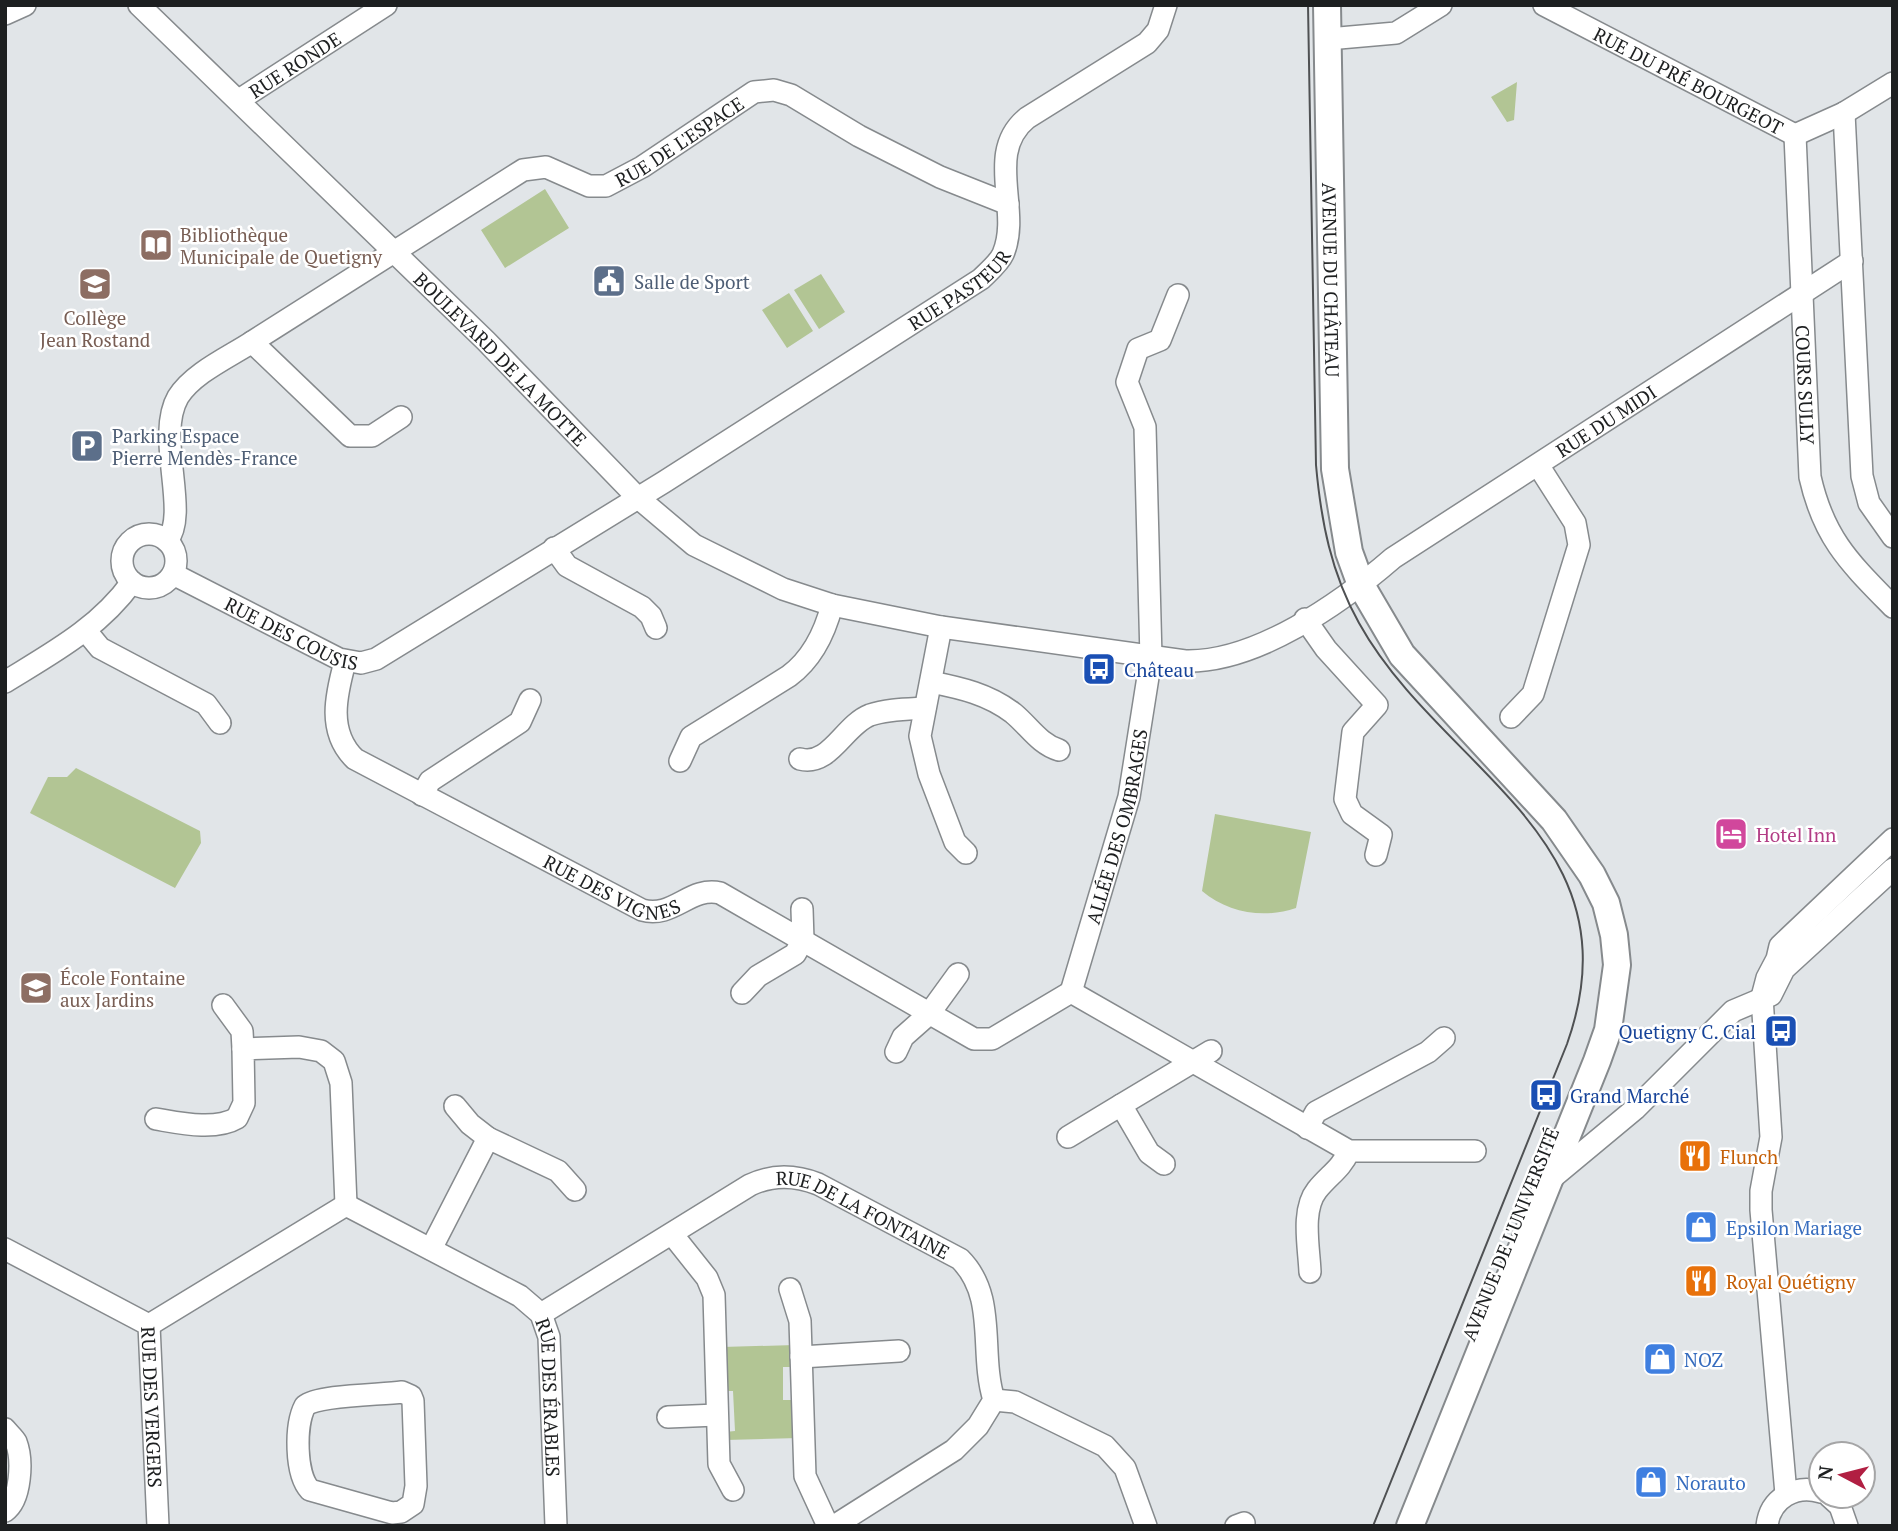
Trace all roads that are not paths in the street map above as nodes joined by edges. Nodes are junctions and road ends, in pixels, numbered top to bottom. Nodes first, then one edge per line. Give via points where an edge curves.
1 (25, 5) edge
2 (139, 5) edge
3 (386, 5) edge
4 (1166, 5) edge
5 (1327, 5) edge
6 (1441, 5) edge
7 (1544, 5) edge
8 (5, 14) edge
9 (1328, 39) junction
10 (1893, 83) edge
11 (239, 100) junction
12 (1844, 113) junction
13 (1795, 135) junction
14 (1008, 204) junction
15 (392, 253) junction
16 (1852, 261) junction
17 (1178, 295) dead end
18 (1802, 296) junction
19 (252, 342) junction
20 (401, 417) dead end
21 (1538, 465) junction
22 (636, 496) junction
23 (1893, 537) edge
24 (167, 541) junction
25 (554, 548) junction
26 (173, 574) junction
27 (132, 582) junction
28 (1361, 585) junction
29 (832, 605) junction
30 (1893, 607) edge
31 (1305, 619) junction
32 (941, 627) junction
33 (656, 628) dead end
34 (86, 631) junction
35 (1151, 658) junction
36 (345, 662) junction
37 (5, 682) edge
38 (931, 682) junction
39 (530, 700) dead end
40 (925, 708) junction
41 (1511, 718) dead end
42 (220, 723) dead end
43 (1059, 750) dead end
44 (800, 759) dead end
45 (680, 761) dead end
46 (422, 795) junction
47 (1893, 839) edge
48 (1893, 849) edge
49 (966, 853) dead end
50 (1376, 855) dead end
51 (1893, 869) edge
52 (1592, 875) junction
53 (1893, 878) edge
54 (802, 909) dead end
55 (803, 940) junction
56 (1786, 958) junction
57 (958, 974) dead end
58 (1071, 992) junction
59 (742, 993) dead end
60 (1765, 1003) junction
61 (223, 1005) dead end
62 (929, 1014) junction
63 (1444, 1038) dead end
64 (243, 1049) junction
65 (1212, 1051) dead end
66 (896, 1052) dead end
67 (1193, 1064) junction
68 (1121, 1105) junction
69 (455, 1106) dead end
70 (156, 1119) dead end
71 (1307, 1128) junction
72 (1068, 1137) dead end
73 (488, 1138) junction
74 (1475, 1151) dead end
75 (1349, 1152) junction
76 (1164, 1164) dead end
77 (1552, 1178) junction
78 (575, 1189) dead end
79 (346, 1205) junction
80 (672, 1234) junction
81 (5, 1249) edge
82 (431, 1249) junction
83 (1310, 1272) dead end
84 (790, 1289) dead end
85 (541, 1314) junction
86 (149, 1325) junction
87 (899, 1351) dead end
88 (801, 1357) junction
89 (994, 1400) junction
90 (717, 1415) junction
91 (668, 1417) dead end
92 (5, 1429) edge
93 (733, 1490) dead end
94 (1797, 1494) edge
95 (5, 1511) edge
96 (413, 1518) edge
97 (158, 1526) edge
98 (556, 1526) edge
99 (828, 1526) edge
100 (834, 1526) edge
101 (1146, 1526) edge
102 (1391, 1526) edge
103 (1410, 1526) edge
104 (1767, 1526) edge

1 - 8 street
2 - 11 street, BOULEVARD DE LA MOTTE
3 - 11 street, RUE RONDE
4 - 14 street, RUE PASTEUR via 1158,30 1147,43 1017,128 1005,157
5 - 9 main road, AVENUE DU CHÂTEAU
6 - 9 street via 1396,33
7 - 13 street, RUE DU PRÉ BOURGEOT
9 - 28 main road, AVENUE DU CHÂTEAU via 1335,469 1349,552
10 - 12 street
11 - 15 street, BOULEVARD DE LA MOTTE
12 - 13 street
12 - 16 street
13 - 18 street, COURS SULLY
14 - 15 street, RUE DE L'ESPACE via 940,177 791,95 764,90 754,92 625,178 606,186 589,186 546,167 523,170
14 - 22 street, RUE PASTEUR via 1009,231 1002,256 981,279
15 - 19 street
15 - 22 street, BOULEVARD DE LA MOTTE
16 - 18 street, RUE DU MIDI
16 - 23 street via 1862,476 1869,503
17 - 35 street via 1160,340 1138,349 1128,382 1145,427
18 - 21 street, RUE DU MIDI
18 - 30 street, COURS SULLY via 1810,477 1817,511 1842,555
19 - 20 street via 350,436 372,436
19 - 24 street via 188,385 171,413 176,524
21 - 28 street, RUE DU MIDI via 1393,558
21 - 41 street via 1575,523 1579,545 1533,694
22 - 25 street, RUE DES COUSIS
22 - 29 street, BOULEVARD DE LA MOTTE via 694,545 783,589
24 - 26 street via 176,558
24 - 27 street via 143,534 127,545 122,562
25 - 33 street via 567,566 642,607
25 - 36 street, RUE DES COUSIS via 376,659
26 - 27 street via 152,588
26 - 36 street, RUE DES COUSIS
27 - 34 street
28 - 31 street, BOULEVARD DE LA MOTTE
28 - 52 main road, AVENUE DU CHÂTEAU via 1402,655 1554,820
29 - 32 street, BOULEVARD DE LA MOTTE
29 - 45 street via 804,664 691,737
31 - 35 street, BOULEVARD DE LA MOTTE via 1272,639 1222,659
31 - 50 street via 1377,705 1353,732 1345,799 1352,814 1381,835
32 - 35 street, BOULEVARD DE LA MOTTE
32 - 38 street
34 - 37 street
34 - 42 street via 100,648 206,704
35 - 58 street, ALLÉE DES OMBRAGES via 1129,797
36 - 46 street, RUE DES VIGNES via 336,712 344,747 363,765
38 - 40 street
38 - 43 street via 986,697 1021,719 1047,746
39 - 46 street via 520,722 430,781
40 - 44 street via 871,715 855,723 816,760
40 - 49 street via 920,736 923,752 955,842
46 - 55 street, RUE DES VIGNES via 642,910 664,911 698,892 716,892
47 - 56 street via 1780,946
48 - 56 street
51 - 56 street
52 - 77 main road, AVENUE DE L'UNIVERSITÉ via 1606,903 1614,935 1614,1000 1608,1030
52 - 102 main road, AVENUE DE L'UNIVERSITÉ via 1604,943 1603,986 1593,1031
53 - 56 street via 1812,954
54 - 55 street
55 - 59 street via 790,958 758,976
55 - 62 street, RUE DES VIGNES
56 - 60 street via 1767,978
57 - 62 street
58 - 62 street, RUE DES VIGNES via 987,1040 974,1039
58 - 67 street
60 - 77 street via 1734,1011 1635,1109
60 - 94 street via 1771,1137 1760,1191 1761,1210 1788,1454
61 - 64 street via 242,1031
62 - 66 street via 903,1037
63 - 71 street via 1428,1052 1316,1112
64 - 70 street via 244,1103 237,1118 188,1124
64 - 79 street via 299,1047 321,1051 334,1061 341,1083
65 - 67 street
67 - 68 street
67 - 71 street
68 - 72 street
68 - 76 street via 1149,1153
69 - 73 street
71 - 75 street
73 - 78 street via 558,1171
73 - 82 street
74 - 75 street
75 - 83 street via 1311,1202
77 - 103 main road, AVENUE DE L'UNIVERSITÉ
79 - 82 street, RUE DES ÉRABLES
79 - 86 street
80 - 85 street, RUE DE LA FONTAINE
80 - 89 street, RUE DE LA FONTAINE via 761,1180 795,1177 818,1184 953,1253 967,1266 983,1295 986,1377
80 - 90 street via 707,1278 714,1295
81 - 86 street, RUE DES VERGERS
82 - 85 street, RUE DES ÉRABLES via 520,1297
84 - 88 street via 800,1321
85 - 98 street, RUE DES ÉRABLES via 549,1337
86 - 97 street, RUE DES VERGERS
87 - 88 street
88 - 99 street via 806,1476
89 - 100 street via 978,1426 954,1450
89 - 101 street via 1015,1402 1105,1446 1125,1468
90 - 91 street
90 - 93 street via 719,1464
92 - 95 street via 16,1443 19,1489 14,1504
94 - 104 street
96 - 96 street via 310,1490 301,1473 300,1425 305,1406 319,1399 402,1392 411,1396 416,1486

